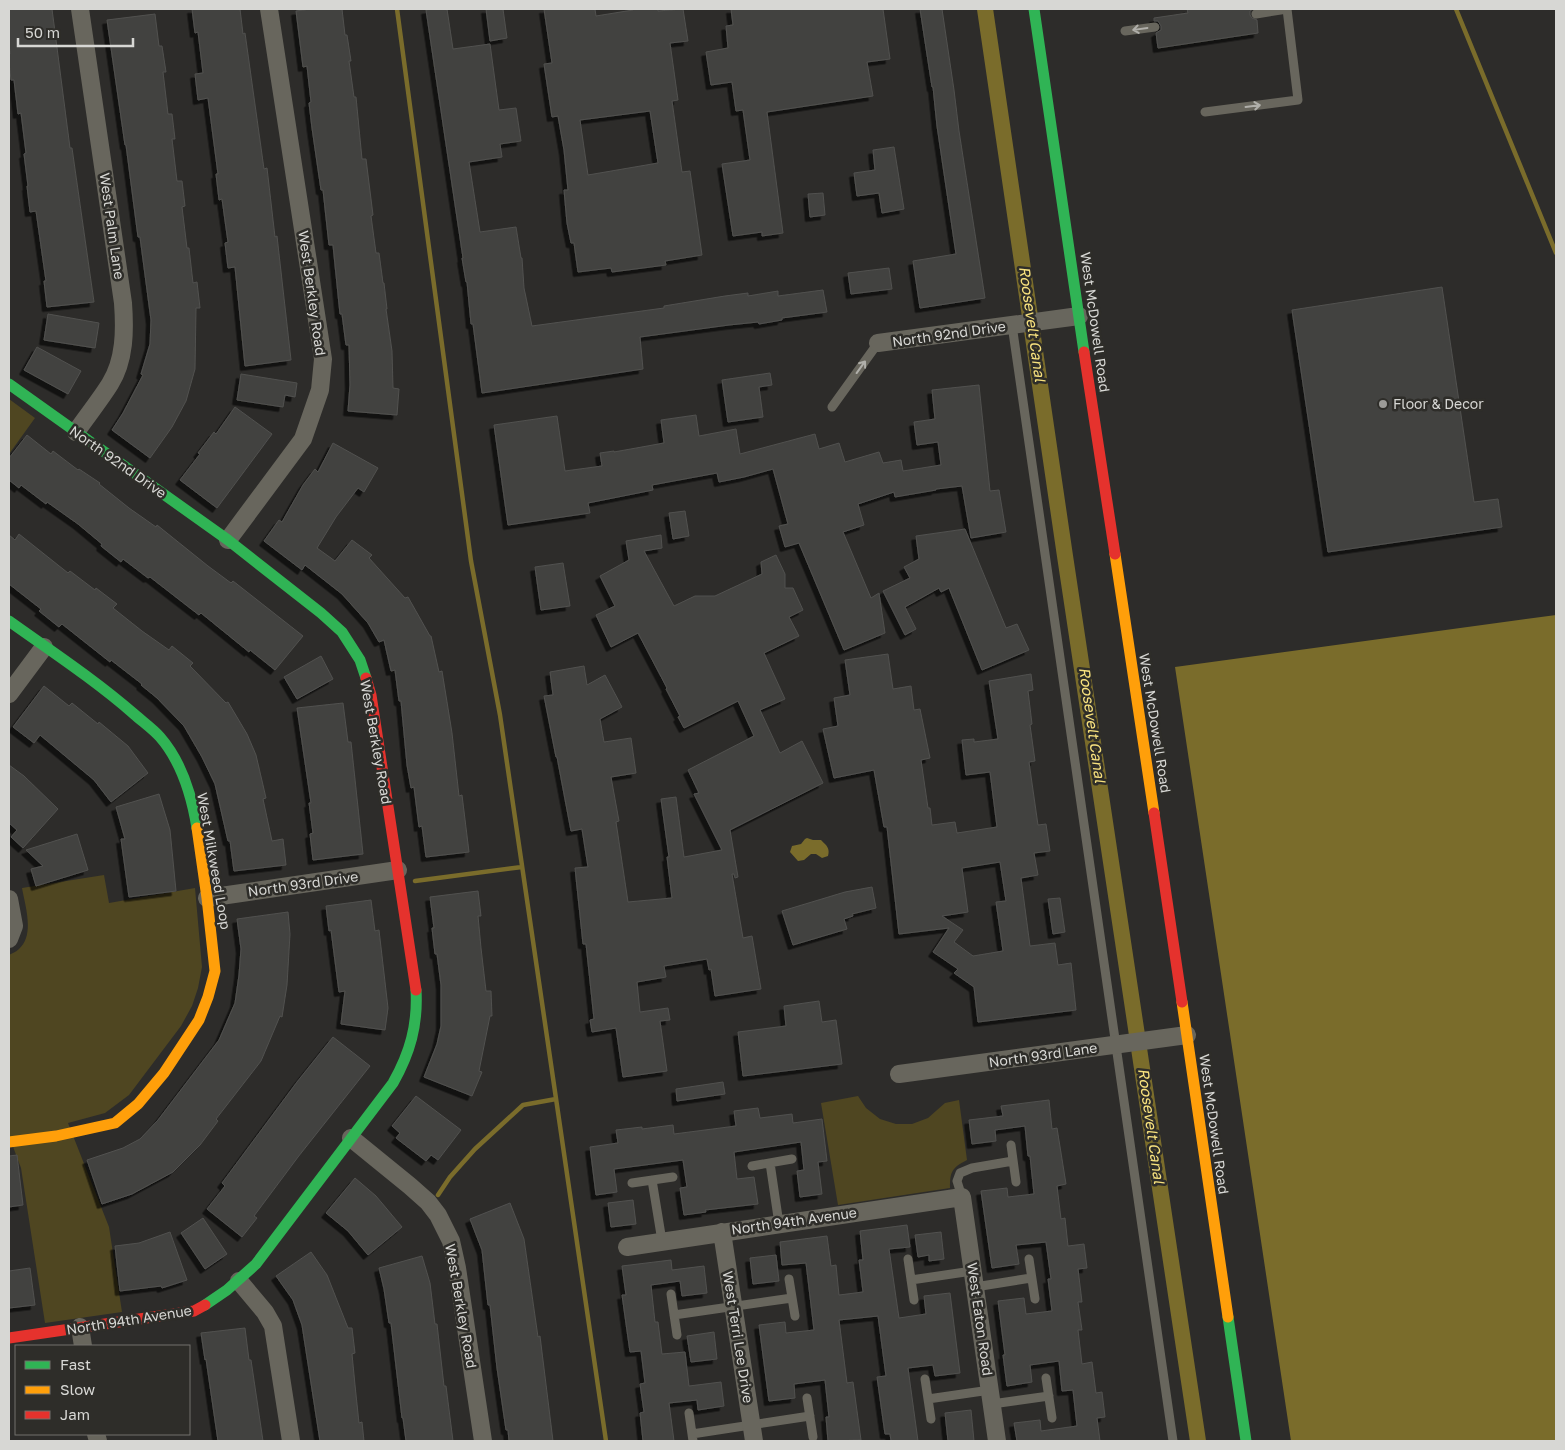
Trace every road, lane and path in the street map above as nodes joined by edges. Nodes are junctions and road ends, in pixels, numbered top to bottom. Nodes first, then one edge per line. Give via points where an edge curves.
1 (80, 9) edge
2 (269, 9) edge
3 (1034, 9) edge
4 (1256, 14) dead end
5 (1155, 27) dead end
6 (1125, 31) dead end
7 (1205, 112) dead end
8 (1078, 316) junction
9 (1015, 325) junction
10 (878, 344) joint
11 (9, 384) edge
12 (832, 407) dead end
13 (76, 432) junction
14 (228, 540) junction
15 (9, 622) edge
16 (44, 646) junction
17 (9, 694) edge
18 (398, 870) junction
19 (207, 898) junction
20 (9, 899) edge
21 (9, 939) edge
22 (1187, 1035) junction
23 (1119, 1044) junction
24 (899, 1074) dead end
25 (351, 1138) junction
26 (9, 1142) edge
27 (1011, 1145) dead end
28 (792, 1159) dead end
29 (1013, 1161) junction
30 (770, 1162) junction
31 (752, 1166) dead end
32 (672, 1177) dead end
33 (652, 1180) junction
34 (1016, 1182) dead end
35 (632, 1183) dead end
36 (962, 1197) junction
37 (779, 1224) junction
38 (722, 1232) junction
39 (662, 1242) junction
40 (627, 1247) dead end
41 (908, 1259) dead end
42 (1029, 1259) dead end
43 (1031, 1278) junction
44 (789, 1279) dead end
45 (974, 1279) junction
46 (911, 1280) junction
47 (239, 1281) junction
48 (671, 1294) dead end
49 (792, 1298) junction
50 (1034, 1299) dead end
51 (914, 1300) dead end
52 (733, 1306) junction
53 (674, 1315) junction
54 (795, 1316) dead end
55 (80, 1328) junction
56 (677, 1335) dead end
57 (9, 1338) edge
58 (83, 1345) edge
59 (1046, 1378) dead end
60 (925, 1379) dead end
61 (1049, 1396) junction
62 (991, 1397) junction
63 (807, 1398) dead end
64 (928, 1399) junction
65 (689, 1413) dead end
66 (810, 1416) junction
67 (1052, 1418) dead end
68 (931, 1419) dead end
69 (753, 1433) edge
70 (692, 1437) edge
71 (813, 1437) dead end
72 (291, 1441) edge
73 (483, 1441) edge
74 (997, 1441) edge
75 (1173, 1441) edge
76 (1246, 1441) edge

1 - 13 street, West Palm Lane via 125,327 121,356 111,382
2 - 14 street, West Berkley Road via 322,359 320,390 303,439
3 - 8 street, West McDowell Road
7 -> 4 lane via 1298,100 1287,9
5 -> 6 lane
8 - 9 street, North 92nd Drive
8 - 22 street, West McDowell Road
9 - 10 street, North 92nd Drive
9 - 23 lane
12 -> 10 lane
11 - 13 street, North 92nd Drive
13 - 14 street, North 92nd Drive
14 - 18 street, West Berkley Road via 342,632 360,660 371,696
15 - 16 street, West Milkweed Loop
16 - 17 street
16 - 19 street, West Milkweed Loop via 133,712 160,738 172,755 183,776 195,817
18 - 19 street, North 93rd Drive
18 - 25 street, West Berkley Road via 416,992 416,1020 403,1066
19 - 26 street, West Milkweed Loop via 215,971 199,1020 164,1073 138,1104 115,1123
20 - 21 street via 14,926
22 - 23 street, North 93rd Lane
22 - 76 street, West McDowell Road
23 - 24 street, North 93rd Lane
23 - 75 lane
25 - 47 street, North 94th Avenue via 256,1264
25 - 73 street, West Berkley Road via 428,1202 451,1241
27 - 29 lane
28 - 30 lane
29 - 34 lane
29 - 36 lane via 960,1173 957,1180
30 - 31 lane
30 - 37 lane
32 - 33 lane
33 - 35 lane
33 - 39 lane
36 - 37 street, North 94th Avenue
36 - 45 street, West Eaton Road
37 - 38 street, North 94th Avenue
38 - 39 street, North 94th Avenue
38 - 52 street, West Terri Lee Drive
39 - 40 street, North 94th Avenue
41 - 46 lane
42 - 43 lane
43 - 45 lane
43 - 50 lane
44 - 49 lane
45 - 46 lane
45 - 62 street, West Eaton Road
46 - 51 lane
47 - 55 street, North 94th Avenue via 194,1311
47 - 72 street via 273,1326
48 - 53 lane
49 - 52 lane
49 - 54 lane
52 - 53 lane
52 - 69 street, West Terri Lee Drive
53 - 56 lane
55 - 57 street, North 94th Avenue
55 - 58 street
59 - 61 lane
60 - 64 lane
61 - 62 lane
61 - 67 lane
62 - 64 lane
62 - 74 street, West Eaton Road
63 - 66 lane
64 - 68 lane
65 - 70 lane
66 - 69 lane
66 - 71 lane
69 - 70 lane

